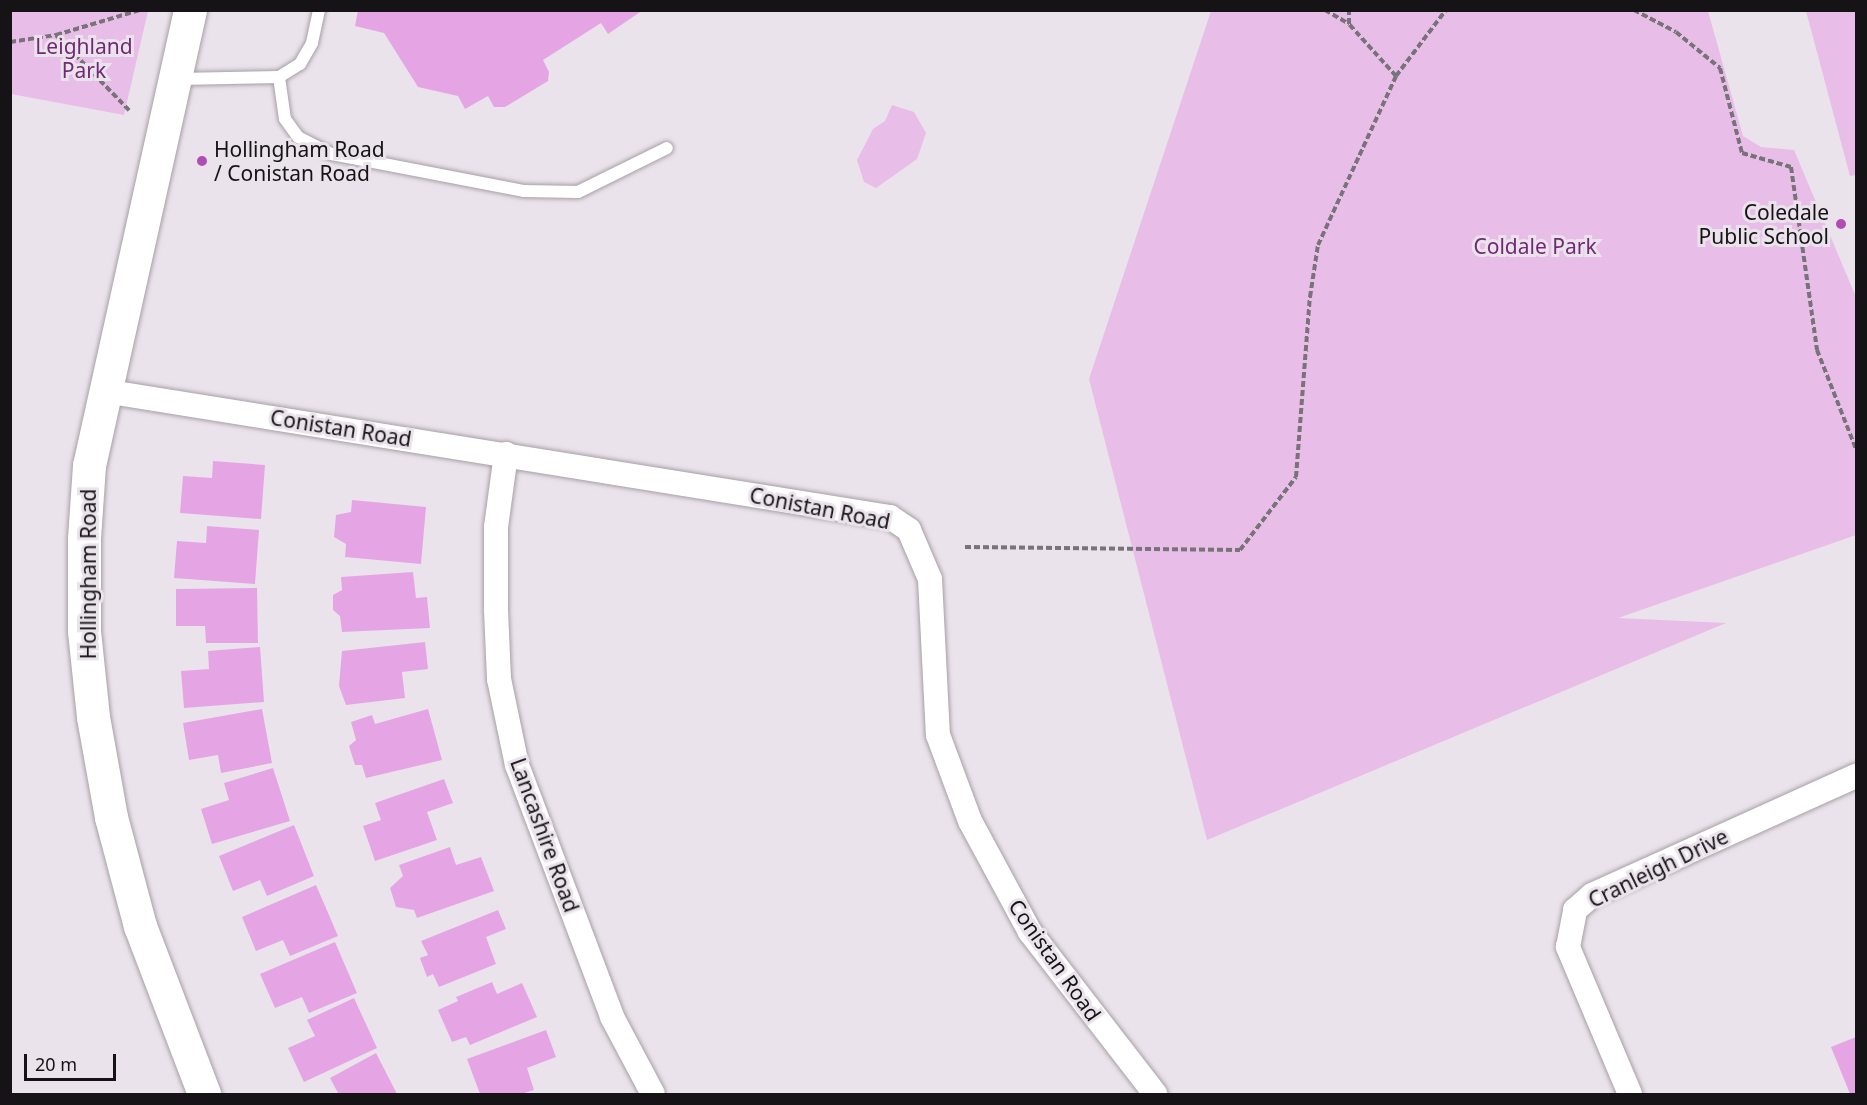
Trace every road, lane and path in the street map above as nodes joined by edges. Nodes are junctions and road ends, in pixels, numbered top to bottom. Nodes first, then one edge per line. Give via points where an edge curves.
1 (140, 10) edge
2 (190, 10) edge
3 (319, 10) edge
4 (1325, 10) edge
5 (1349, 10) edge
6 (1446, 10) edge
7 (1634, 10) edge
8 (1349, 24) junction
9 (56, 35) junction
10 (10, 42) edge
11 (1396, 76) junction
12 (279, 77) junction
13 (173, 80) junction
14 (129, 110) dead end
15 (666, 148) dead end
16 (104, 391) junction
17 (1857, 449) edge
18 (506, 454) junction
19 (965, 547) dead end
20 (1857, 776) edge
21 (204, 1095) edge
22 (653, 1095) edge
23 (1155, 1095) edge
24 (1630, 1095) edge

1 - 9 path
2 - 13 street, Hollingham Road
3 - 12 lane via 312,43 300,64
4 - 8 path
5 - 8 path
6 - 11 path
7 - 17 path via 1676,32 1720,68 1742,153 1791,166 1816,350
8 - 11 path
9 - 10 path
9 - 14 path
11 - 19 path via 1318,245 1310,297 1296,477 1240,550
12 - 13 lane
12 - 15 lane via 285,119 298,137 332,154 524,191 578,192
13 - 16 street, Hollingham Road
16 - 18 street, Conistan Road
16 - 21 street, Hollingham Road via 89,465 84,539 84,631 93,717 111,818 140,926
18 - 22 street, Lancashire Road via 496,527 496,610 499,679 517,765 612,1017
18 - 23 street, Conistan Road via 890,517 909,530 930,579 938,735 954,784 1030,932
20 - 24 street, Cranleigh Drive via 1592,895 1575,910 1568,947

